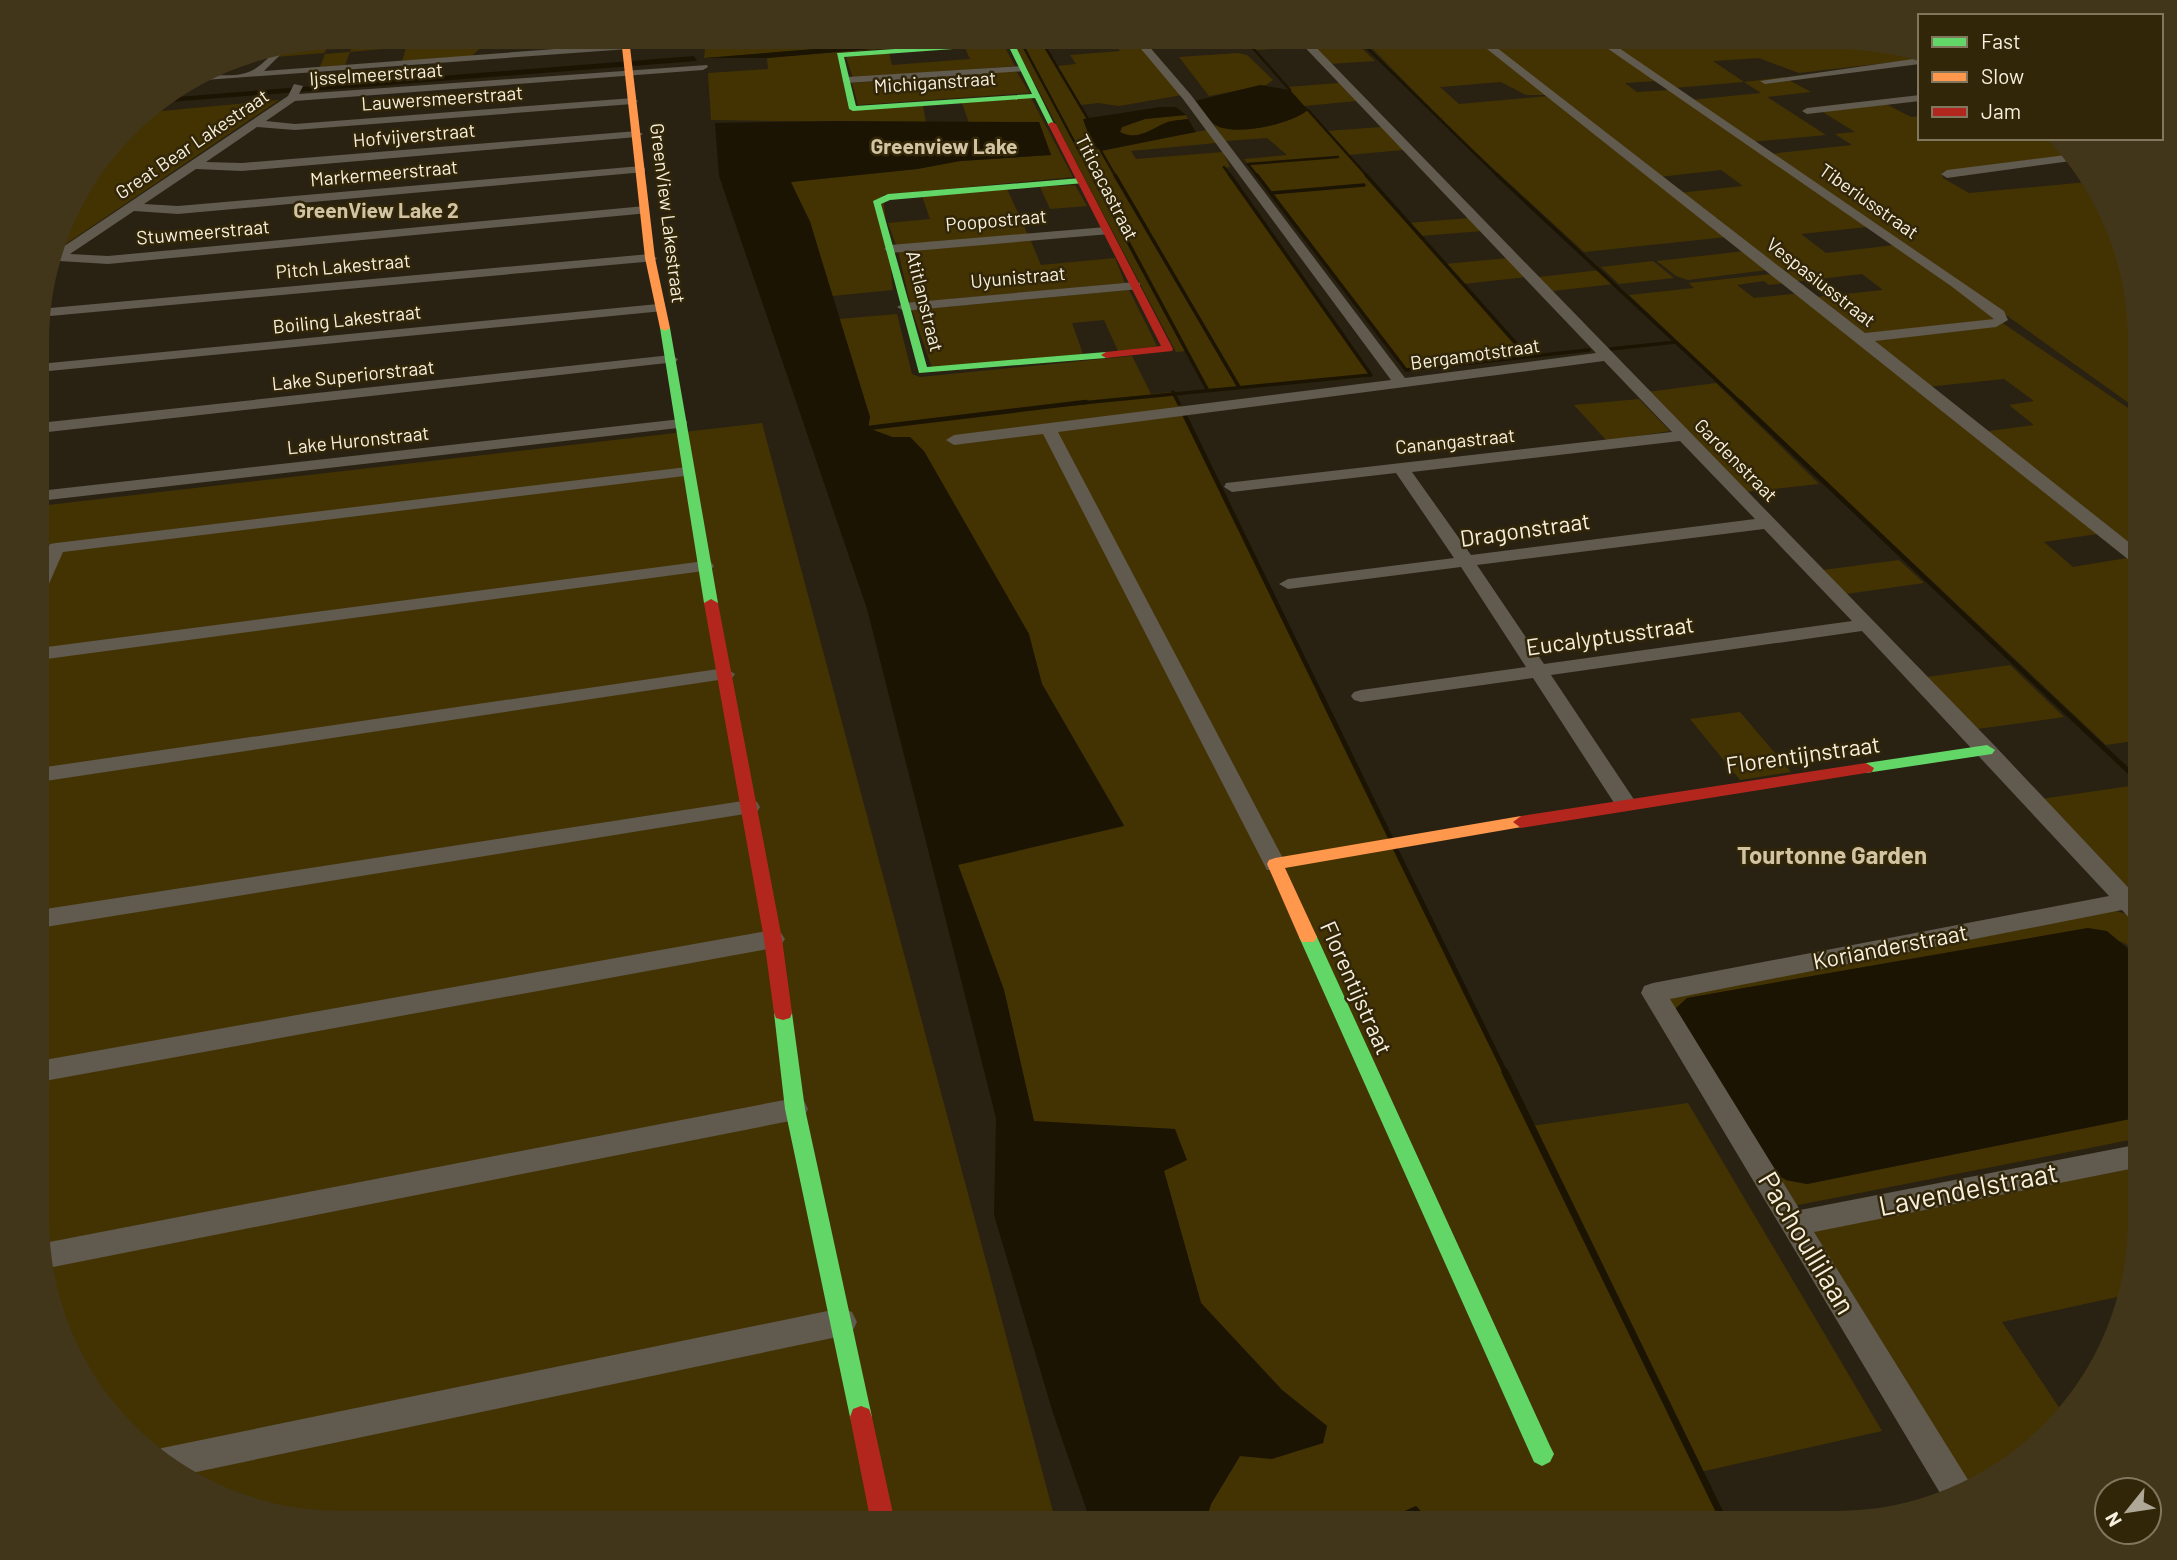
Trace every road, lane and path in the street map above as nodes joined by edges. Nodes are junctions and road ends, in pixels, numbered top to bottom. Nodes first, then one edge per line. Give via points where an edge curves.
1 (483, 49) edge
2 (530, 49) edge
3 (576, 49) edge
4 (626, 49) edge
5 (883, 49) edge
6 (1013, 49) edge
7 (1146, 49) edge
8 (1312, 49) edge
9 (1492, 49) edge
10 (1614, 49) edge
11 (528, 53) junction
12 (273, 57) edge
13 (477, 57) junction
14 (1918, 61) edge
15 (703, 67) dead end
16 (1022, 69) junction
17 (305, 71) junction
18 (630, 71) junction
19 (253, 75) junction
20 (215, 78) edge
21 (847, 80) junction
22 (1765, 81) dead end
23 (293, 95) junction
24 (1036, 96) junction
25 (1918, 99) edge
26 (633, 101) junction
27 (1807, 111) dead end
28 (255, 124) junction
29 (637, 134) junction
30 (2064, 159) edge
31 (195, 165) junction
32 (641, 170) junction
33 (1947, 174) dead end
34 (1081, 181) junction
35 (130, 207) junction
36 (645, 210) junction
37 (1106, 230) junction
38 (890, 249) junction
39 (64, 252) edge
40 (61, 258) edge
41 (650, 258) junction
42 (1135, 286) junction
43 (904, 307) junction
44 (658, 308) junction
45 (51, 312) edge
46 (1862, 338) junction
47 (1168, 349) joint
48 (1606, 356) junction
49 (671, 359) junction
50 (49, 367) edge
51 (1401, 383) junction
52 (681, 424) junction
53 (49, 427) edge
54 (1048, 429) junction
55 (1682, 436) junction
56 (954, 440) dead end
57 (1401, 468) junction
58 (687, 472) junction
59 (1232, 487) dead end
60 (49, 495) edge
61 (1768, 523) junction
62 (49, 549) edge
63 (2128, 551) edge
64 (1467, 563) junction
65 (705, 566) junction
66 (1288, 584) dead end
67 (1867, 625) junction
68 (49, 653) edge
69 (1537, 671) junction
70 (725, 674) junction
71 (1361, 696) dead end
72 (1987, 750) junction
73 (49, 774) edge
74 (1626, 804) junction
75 (749, 807) junction
76 (1275, 864) junction
77 (2128, 903) edge
78 (2128, 909) edge
79 (49, 917) edge
80 (773, 939) junction
81 (1653, 993) joint
82 (49, 1070) edge
83 (795, 1109) junction
84 (2128, 1157) edge
85 (1796, 1223) junction
86 (52, 1254) edge
87 (842, 1322) junction
88 (1542, 1454) dead end
89 (177, 1461) edge
90 (1954, 1486) edge
91 (881, 1511) edge

1 - 13 street
2 - 11 street
3 - 11 street
4 - 18 street, GreenView Lakestraat
5 - 21 street, Michiganstraat via 840,55
6 - 16 street, Titicacastraat
7 - 51 street
8 - 48 street, Gardenstraat
9 - 46 street, Vespasiusstraat
10 - 46 street, Tiberiusstraat via 1977,298 2001,320
11 - 13 street
12 - 19 street
13 - 17 street
14 - 22 street
15 - 18 street, Ijsselmeerstraat
16 - 21 street
16 - 24 street, Titicacastraat
17 - 19 street
17 - 23 street, Great Bear Lakestraat
18 - 23 street, Ijsselmeerstraat
18 - 26 street, GreenView Lakestraat
19 - 20 street
21 - 24 street, Michiganstraat via 853,109
23 - 28 street, Great Bear Lakestraat
24 - 34 street, Titicacastraat
25 - 27 street
26 - 28 street, Lauwersmeerstraat via 295,127
26 - 29 street, GreenView Lakestraat
28 - 31 street, Great Bear Lakestraat
29 - 31 street, Hofvijverstraat via 242,167
29 - 32 street, GreenView Lakestraat
30 - 33 street
31 - 35 street, Great Bear Lakestraat
32 - 35 street, Markermeerstraat via 178,210
32 - 36 street, GreenView Lakestraat
34 - 37 street, Titicacastraat
34 - 38 street, Atitlanstraat via 880,199 876,203
35 - 39 street, Great Bear Lakestraat
36 - 40 street, Stuwmeerstraat via 108,260
36 - 41 street, GreenView Lakestraat
37 - 38 street, Poopostraat
37 - 42 street, Titicacastraat
38 - 43 street, Atitlanstraat
41 - 44 street, GreenView Lakestraat
41 - 45 street, Pitch Lakestraat
42 - 43 street, Uyunistraat
42 - 47 street, Titicacastraat
43 - 47 street, Atitlanstraat via 923,371
44 - 49 street, GreenView Lakestraat
44 - 50 street, Boiling Lakestraat
46 - 63 street, Vespasiusstraat
48 - 51 street, Bergamotstraat
48 - 55 street, Gardenstraat
49 - 52 street, GreenView Lakestraat
49 - 53 street, Lake Superiorstraat
51 - 54 street, Bergamotstraat
52 - 58 street, GreenView Lakestraat
52 - 60 street, Lake Huronstraat
54 - 56 street, Bergamotstraat
54 - 76 street
55 - 57 street, Canangastraat
55 - 61 street, Gardenstraat
57 - 59 street, Canangastraat
57 - 64 street
58 - 62 street
58 - 65 street, GreenView Lakestraat
61 - 64 street, Dragonstraat
61 - 67 street, Gardenstraat
64 - 66 street, Dragonstraat
64 - 69 street
65 - 68 street
65 - 70 street, GreenView Lakestraat
67 - 69 street, Eucalyptusstraat
67 - 72 street, Gardenstraat
69 - 71 street, Eucalyptusstraat
69 - 74 street
70 - 73 street
70 - 75 street, GreenView Lakestraat
72 - 74 street, Florentijnstraat
72 - 77 street, Gardenstraat
74 - 76 street
75 - 79 street
75 - 80 street, GreenView Lakestraat
76 - 88 street, Florentijstraat
78 - 81 street, Korianderstraat
80 - 82 street
80 - 83 street, GreenView Lakestraat
81 - 85 street, Pachoullilaan
83 - 86 street
83 - 87 street, GreenView Lakestraat
84 - 85 street, Lavendelstraat
85 - 90 street, Pachoullilaan
87 - 89 street
87 - 91 street, GreenView Lakestraat

